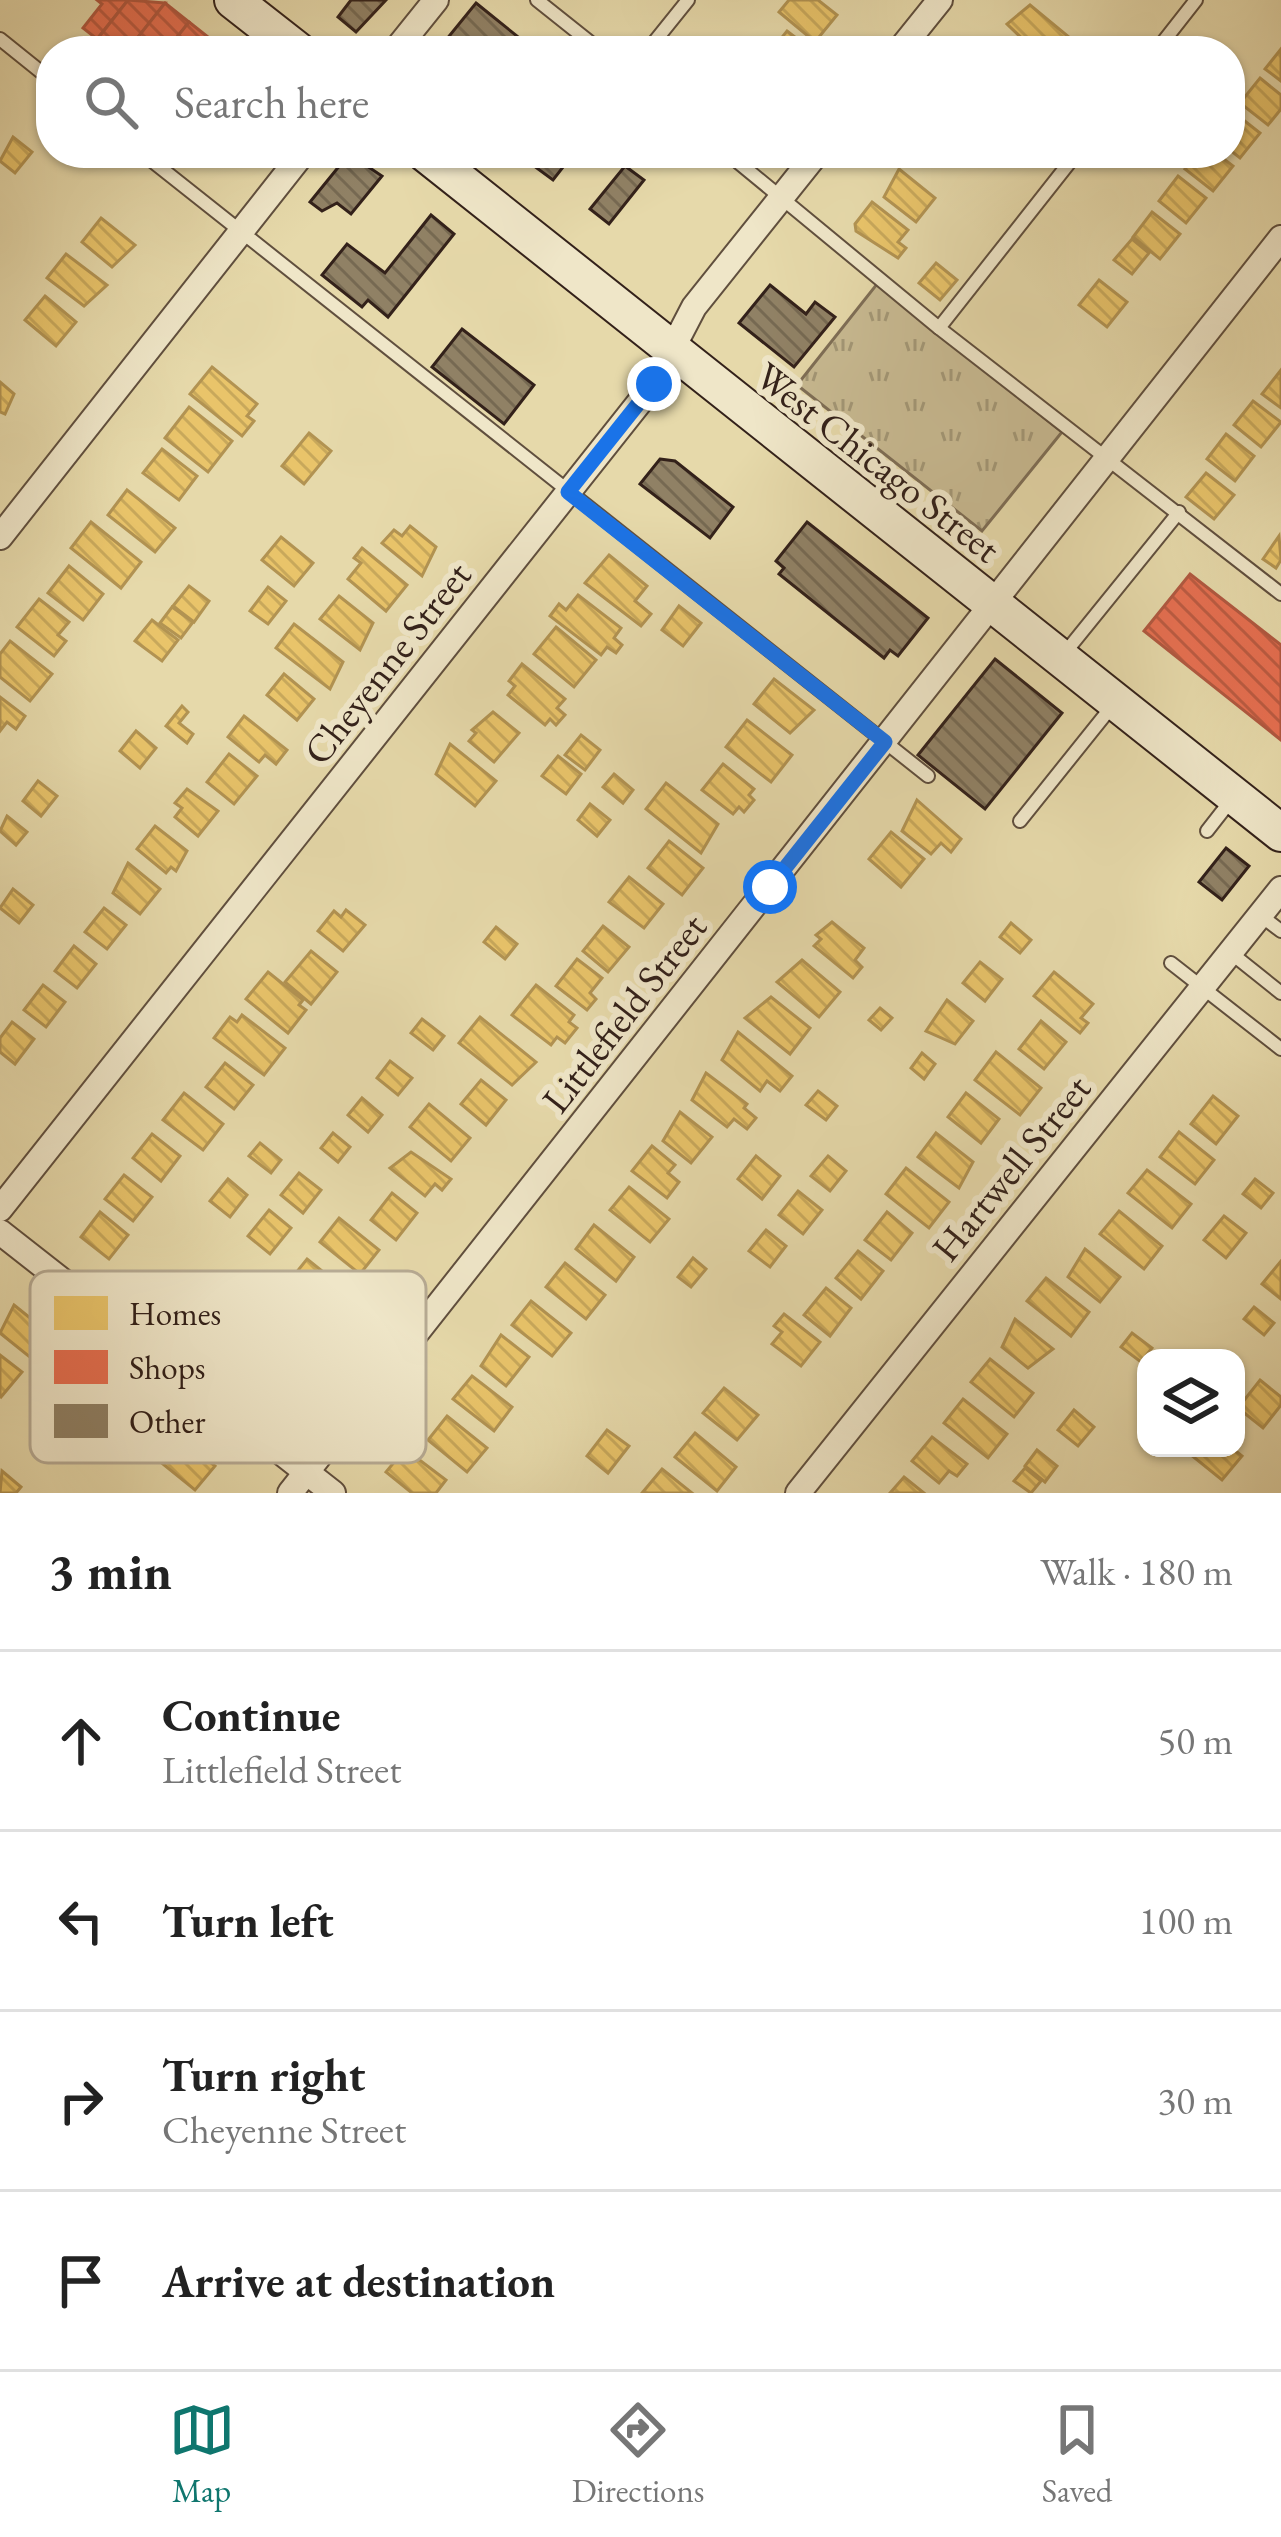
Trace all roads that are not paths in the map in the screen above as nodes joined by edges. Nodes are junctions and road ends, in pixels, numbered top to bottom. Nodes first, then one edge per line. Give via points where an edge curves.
1 (233, 0) edge
2 (436, 0) edge
3 (537, 0) edge
4 (688, 0) edge
5 (940, 0) edge
6 (1196, 0) edge
7 (279, 36) edge
8 (407, 36) edge
9 (583, 36) edge
10 (659, 36) edge
11 (911, 36) edge
12 (1168, 36) edge
13 (0, 39) edge
14 (36, 68) edge
15 (161, 168) edge
16 (291, 168) edge
17 (443, 168) edge
18 (747, 168) edge
19 (805, 168) edge
20 (1065, 168) edge
21 (782, 196) junction
22 (241, 232) junction
23 (1281, 238) edge
24 (939, 328) junction
25 (670, 352) junction
26 (1106, 457) junction
27 (568, 492) junction
28 (1179, 512) junction
29 (0, 537) edge
30 (1281, 573) edge
31 (1276, 590) edge
32 (990, 604) junction
33 (1060, 659) junction
34 (1115, 703) junction
35 (885, 742) junction
36 (928, 776) dead end
37 (1233, 797) junction
38 (1020, 821) dead end
39 (1207, 831) dead end
40 (1281, 833) edge
41 (1281, 889) edge
42 (1260, 915) junction
43 (1281, 931) edge
44 (1230, 952) junction
45 (1171, 963) dead end
46 (1202, 987) junction
47 (1281, 992) edge
48 (1281, 1048) edge
49 (0, 1209) edge
50 (0, 1232) edge
51 (50, 1271) edge
52 (426, 1321) edge
53 (295, 1463) edge
54 (313, 1463) edge
55 (306, 1472) junction
56 (290, 1493) edge
57 (333, 1493) edge
58 (798, 1493) edge

1 - 7 street
2 - 8 street
3 - 9 lane
4 - 10 lane
5 - 11 street
6 - 12 lane
13 - 14 lane
15 - 22 lane
16 - 22 street
17 - 25 street, West Chicago Street
18 - 21 lane
19 - 21 street, Cheyenne Street
20 - 24 lane
21 - 24 lane
21 - 25 street, Cheyenne Street via 694,307
22 - 27 lane
22 - 29 street
23 - 26 street, Littlefield Street
24 - 26 lane
25 - 27 street, Cheyenne Street
25 - 32 street, West Chicago Street
26 - 28 lane
26 - 32 street, Littlefield Street
27 - 35 lane
27 - 49 street, Cheyenne Street
28 - 31 lane
28 - 33 lane
30 - 31 lane
32 - 33 street, West Chicago Street
32 - 35 street, Littlefield Street
33 - 34 street, West Chicago Street
34 - 37 street, West Chicago Street
34 - 38 lane
35 - 36 lane
35 - 52 street, Littlefield Street
37 - 39 lane
37 - 40 street, West Chicago Street
41 - 42 street, Hartwell Street
42 - 43 lane
42 - 44 street, Hartwell Street
44 - 46 street, Hartwell Street
44 - 47 lane
45 - 46 lane
46 - 48 lane
46 - 58 street, Hartwell Street
50 - 51 street
53 - 55 street
54 - 55 street, Littlefield Street
55 - 56 street, Littlefield Street
55 - 57 street

